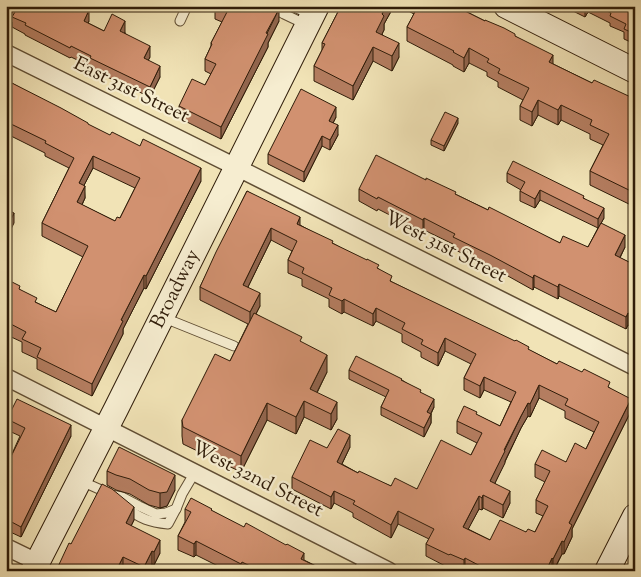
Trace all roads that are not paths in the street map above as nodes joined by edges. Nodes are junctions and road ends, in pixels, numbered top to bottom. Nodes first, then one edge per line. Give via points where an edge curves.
1 (187, 6) edge
2 (270, 6) edge
3 (506, 6) edge
4 (307, 13) edge
5 (180, 21) dead end
6 (6, 53) edge
7 (635, 71) edge
8 (236, 167) junction
9 (162, 317) junction
10 (234, 346) dead end
11 (635, 367) edge
12 (6, 377) edge
13 (106, 427) junction
14 (196, 472) junction
15 (79, 481) junction
16 (635, 516) edge
17 (6, 547) edge
18 (361, 565) edge
19 (35, 567) edge
20 (389, 571) edge
21 (607, 571) edge

1 - 5 lane
2 - 4 lane via 284,14
3 - 7 street
4 - 8 street, Broadway
6 - 8 street, East 31st Street
8 - 9 street, Broadway
8 - 11 street, West 31st Street
9 - 10 lane
9 - 13 street, Broadway
12 - 13 street, West 32nd Street
13 - 14 street, West 32nd Street
13 - 15 street, Broadway
14 - 15 lane via 168,524 150,522 116,497
14 - 18 street, West 32nd Street
15 - 19 street, Broadway
16 - 21 street
17 - 19 street
18 - 20 street, West 32nd Street

